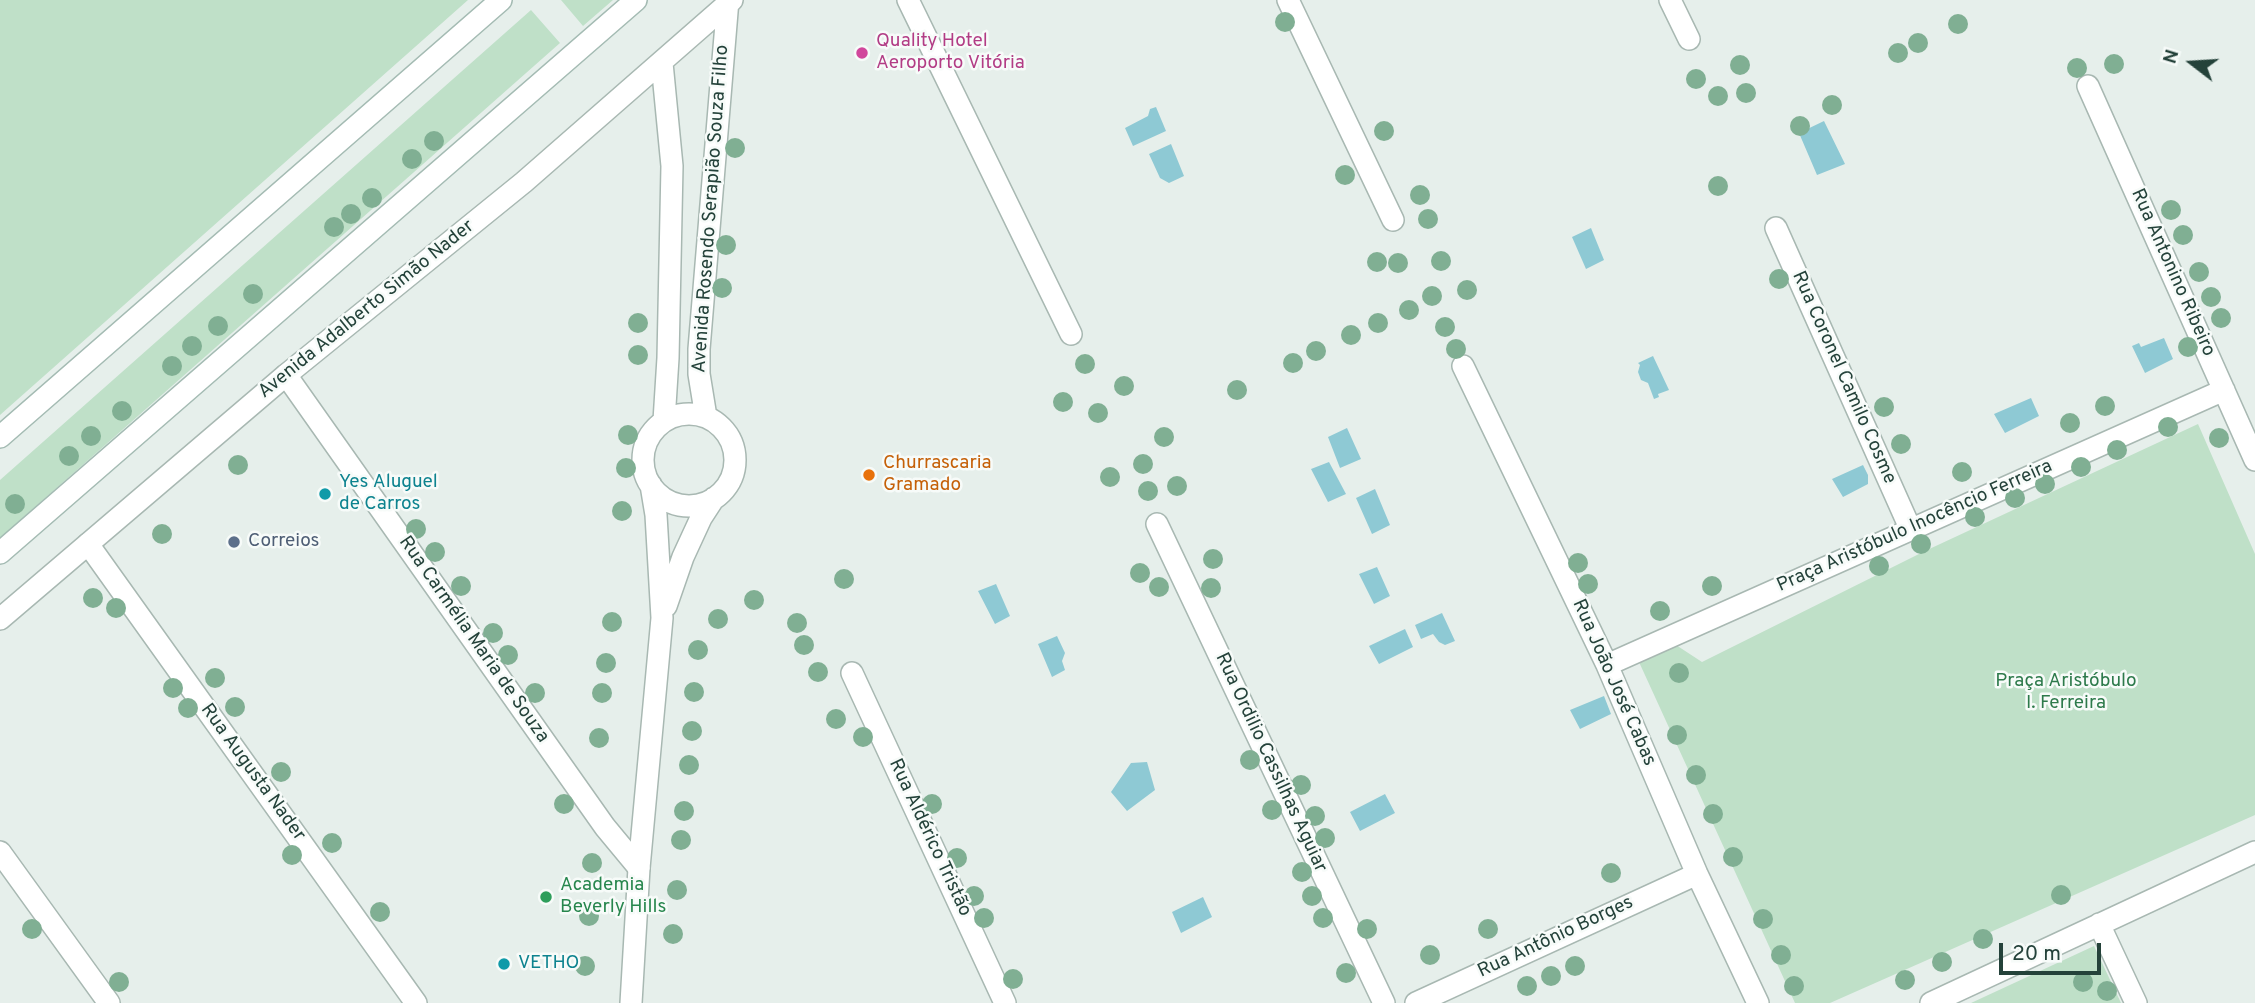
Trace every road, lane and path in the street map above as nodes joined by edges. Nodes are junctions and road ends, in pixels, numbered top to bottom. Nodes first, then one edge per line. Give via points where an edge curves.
1 (501, 0) edge
2 (636, 0) edge
3 (908, 0) edge
4 (1288, 0) edge
5 (1670, 0) edge
6 (729, 1) edge
7 (1689, 39) dead end
8 (662, 63) junction
9 (2088, 86) dead end
10 (1393, 220) dead end
11 (1776, 228) dead end
12 (1071, 334) dead end
13 (1463, 366) dead end
14 (286, 375) junction
15 (2224, 390) junction
16 (706, 417) junction
17 (664, 421) junction
18 (0, 436) edge
19 (2255, 460) edge
20 (651, 485) junction
21 (714, 498) junction
22 (1157, 524) dead end
23 (1910, 528) junction
24 (88, 544) junction
25 (0, 553) edge
26 (662, 618) junction
27 (0, 620) edge
28 (1607, 665) junction
29 (852, 673) dead end
30 (0, 852) edge
31 (2255, 852) edge
32 (639, 868) junction
33 (1697, 874) junction
34 (2099, 924) junction
35 (109, 1003) edge
36 (416, 1003) edge
37 (631, 1003) edge
38 (1005, 1003) edge
39 (1384, 1003) edge
40 (1416, 1003) edge
41 (1758, 1003) edge
42 (1931, 1003) edge
43 (2136, 1003) edge

1 - 18 street
2 - 25 street
3 - 12 street
4 - 10 street
5 - 7 street
6 - 8 street, Avenida Adalberto Simão Nader
6 - 16 street, Avenida Rosendo Serapião Souza Filho via 699,349
8 - 14 street, Avenida Adalberto Simão Nader
8 - 17 street, Avenida Rosendo Serapião Souza Filho via 672,166
9 - 15 street, Rua Antonino Ribeiro
11 - 23 street, Rua Coronel Camilo Cosme
13 - 28 street, Rua João José Cabas
14 - 24 street, Avenida Adalberto Simão Nader
14 - 32 street, Rua Carmélia Maria de Souza via 597,816
15 - 19 street, Rua Antonino Ribeiro
15 - 23 street, Praça Aristóbulo Inocêncio Ferreira
16 - 17 street via 691,413
16 - 21 street via 728,435 734,455 732,476
17 - 20 street via 653,430 643,457
20 - 21 street via 660,496 687,506
20 - 26 street
21 - 26 street via 682,557
22 - 39 street, Rua Ordilio Cassilhas Aguiar
23 - 28 street, Praça Aristóbulo Inocêncio Ferreira
24 - 27 street, Avenida Adalberto Simão Nader
24 - 36 street, Rua Augusta Nader
26 - 32 street
28 - 33 street, Rua João José Cabas
29 - 38 street, Rua Aldérico Tristão
30 - 35 street
31 - 34 street
32 - 37 street
33 - 40 street, Rua Antônio Borges
33 - 41 street, Rua João José Cabas
34 - 42 street
34 - 43 street

